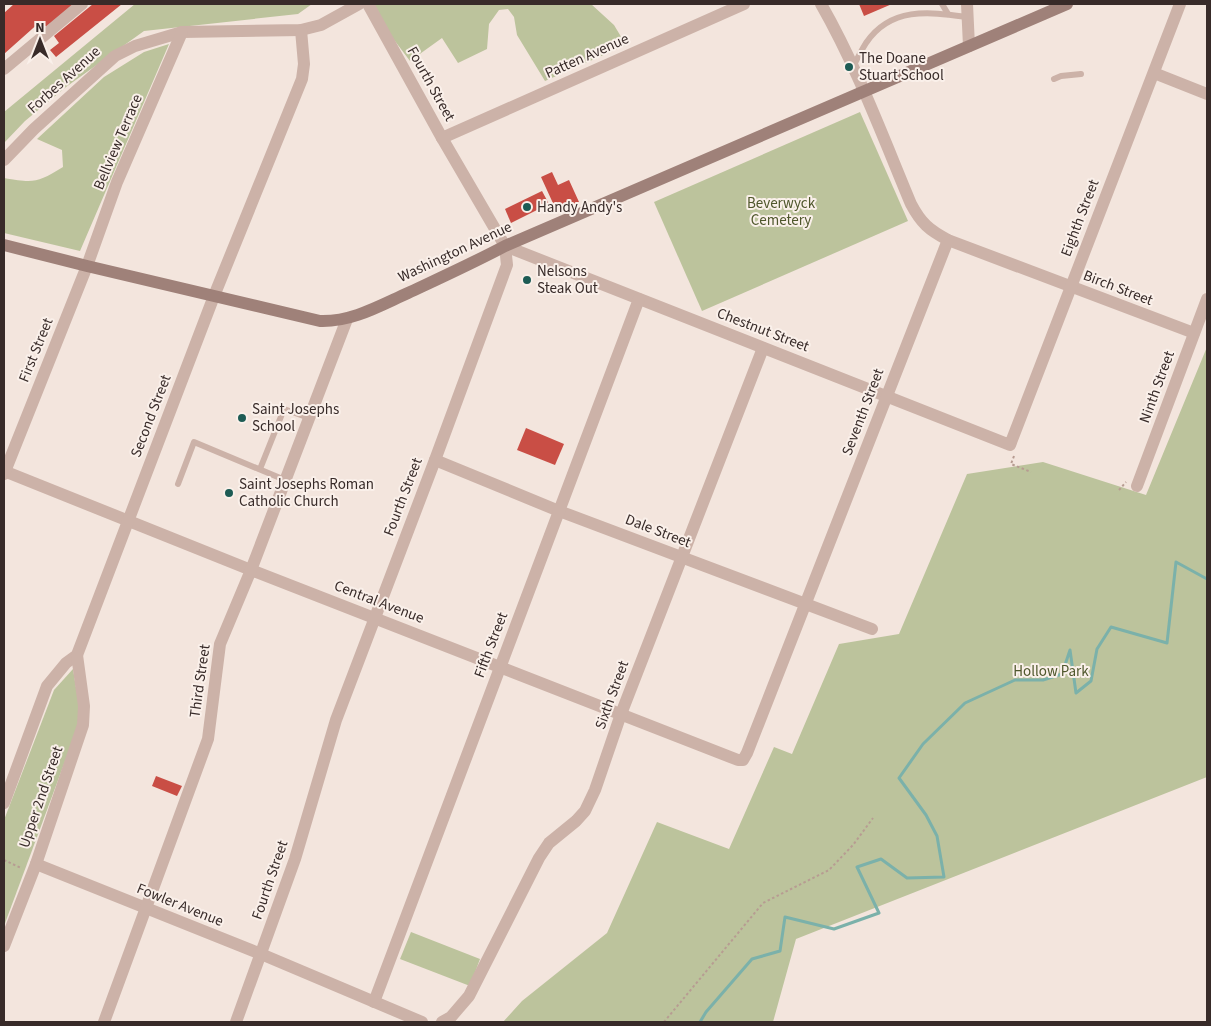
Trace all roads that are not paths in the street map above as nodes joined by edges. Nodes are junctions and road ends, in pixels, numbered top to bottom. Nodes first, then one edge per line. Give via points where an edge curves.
1 (82, 4) edge
2 (359, 4) edge
3 (368, 4) edge
4 (744, 4) edge
5 (821, 4) edge
6 (942, 4) edge
7 (967, 4) edge
8 (1066, 4) edge
9 (1180, 4) edge
10 (948, 14) junction
11 (967, 17) junction
12 (302, 30) junction
13 (182, 32) junction
14 (969, 46) junction
15 (852, 68) junction
16 (4, 69) edge
17 (1154, 73) junction
18 (1080, 74) dead end
19 (1054, 79) dead end
20 (864, 90) junction
21 (1207, 94) edge
22 (442, 138) junction
23 (4, 160) edge
24 (948, 240) junction
25 (4, 244) edge
26 (505, 246) junction
27 (87, 266) junction
28 (1070, 287) junction
29 (214, 296) junction
30 (639, 299) junction
31 (1207, 299) edge
32 (347, 319) junction
33 (1194, 333) junction
34 (763, 348) junction
35 (887, 396) junction
36 (309, 419) junction
37 (1010, 445) joint
38 (435, 460) junction
39 (260, 469) junction
40 (4, 472) edge
41 (285, 480) junction
42 (178, 484) dead end
43 (1138, 486) dead end
44 (559, 511) junction
45 (128, 521) junction
46 (682, 558) junction
47 (251, 570) junction
48 (805, 604) junction
49 (375, 618) junction
50 (872, 630) dead end
51 (77, 654) junction
52 (500, 667) junction
53 (621, 714) junction
54 (743, 760) joint
55 (4, 803) edge
56 (34, 868) junction
57 (146, 909) junction
58 (4, 946) edge
59 (261, 954) junction
60 (374, 1002) junction
61 (104, 1022) edge
62 (236, 1022) edge
63 (422, 1022) edge
64 (442, 1022) edge

1 - 16 street
2 - 12 street, Forbes Avenue via 321,25
3 - 22 street, Fourth Street
4 - 22 street, Patten Avenue
5 - 15 street
6 - 10 lane
7 - 11 street
8 - 14 street, Washington Avenue
9 - 17 street, Eighth Street
10 - 11 lane
10 - 15 lane via 911,13 894,19 867,42
11 - 14 street
12 - 13 street, Forbes Avenue
12 - 29 street, Second Street via 302,79
13 - 23 street, Forbes Avenue via 135,46 115,56
13 - 27 street, Bellview Terrace via 117,182
14 - 20 street, Washington Avenue
15 - 20 street
17 - 21 street
17 - 28 street, Eighth Street
18 - 19 lane
20 - 24 street via 915,212 932,231
20 - 26 street, Washington Avenue
22 - 26 street, Fourth Street
24 - 28 street, Birch Street
24 - 35 street, Seventh Street
25 - 27 street, Washington Avenue
26 - 30 street, Chestnut Street
26 - 32 street, Washington Avenue
26 - 38 street, Fourth Street via 505,272
27 - 29 street, Washington Avenue
27 - 40 street, First Street
28 - 33 street, Birch Street
28 - 37 street, Eighth Street
29 - 32 street, Washington Avenue via 320,321
29 - 45 street, Second Street
30 - 34 street, Chestnut Street
30 - 44 street, Fifth Street
31 - 33 street, Ninth Street
32 - 36 street, Third Street
33 - 43 street, Ninth Street
34 - 35 street, Chestnut Street
34 - 46 street, Sixth Street
35 - 37 street, Chestnut Street
35 - 48 street, Seventh Street
36 - 39 lane via 284,409
36 - 41 street, Third Street
38 - 44 street, Dale Street
38 - 49 street, Fourth Street
39 - 41 lane
39 - 42 lane via 194,442
40 - 45 street, Central Avenue
41 - 47 street, Third Street
44 - 46 street, Dale Street
44 - 52 street, Fifth Street
45 - 47 street, Central Avenue
45 - 51 street, Second Street
46 - 48 street, Dale Street
46 - 53 street, Sixth Street
47 - 49 street, Central Avenue
47 - 57 street, Third Street via 220,644 208,739
48 - 50 street, Dale Street
48 - 54 street, Seventh Street
49 - 52 street, Central Avenue
49 - 59 street, Fourth Street via 336,720 295,859
51 - 55 street, Second Street via 47,686
51 - 56 street, Upper 2nd Street via 84,706 83,725
52 - 53 street, Central Avenue
52 - 60 street, Fifth Street
53 - 54 street, Central Avenue
53 - 64 street, Sixth Street via 585,811 544,850 469,996 451,1017
56 - 57 street, Fowler Avenue
56 - 58 street, Upper 2nd Street
57 - 59 street, Fowler Avenue
57 - 61 street, Third Street
59 - 60 street, Fowler Avenue
59 - 62 street, Fourth Street
60 - 63 street, Fowler Avenue

